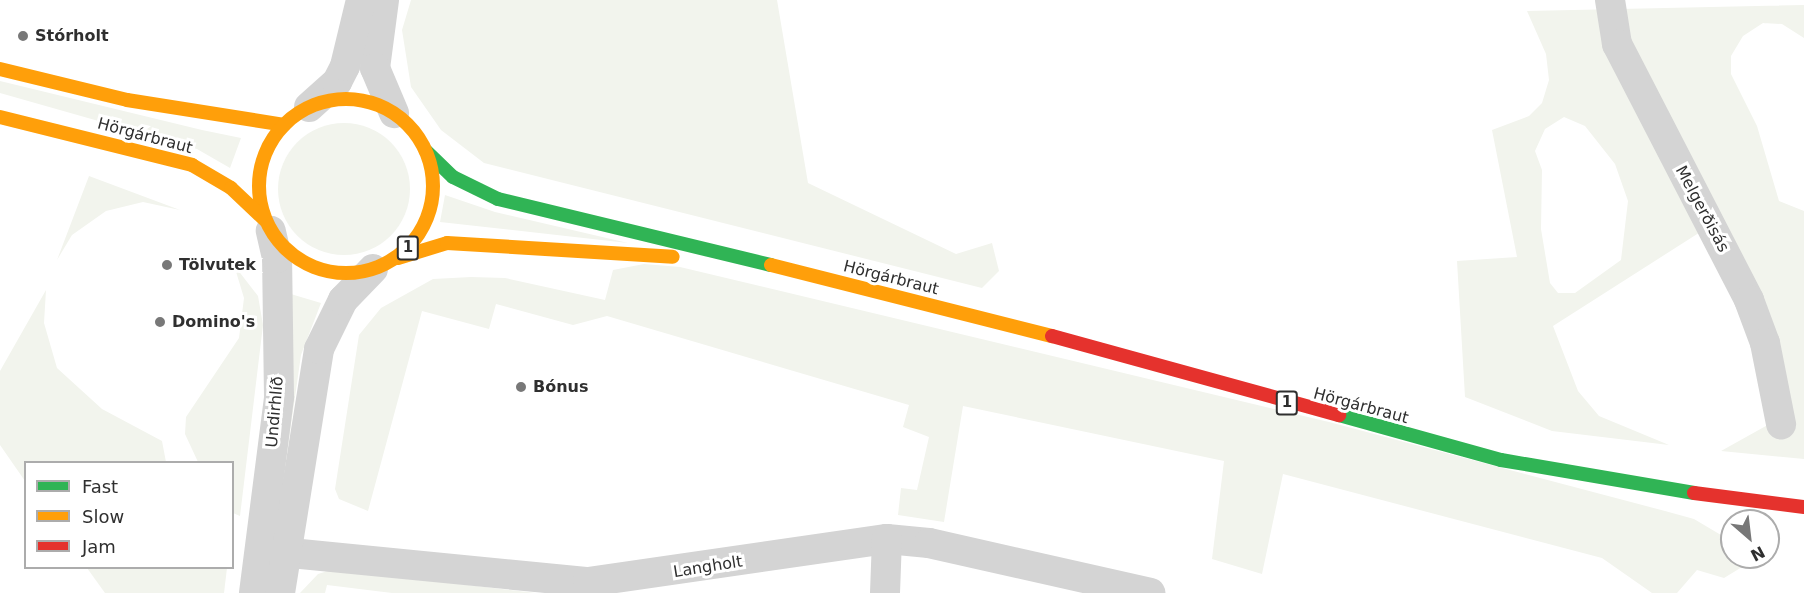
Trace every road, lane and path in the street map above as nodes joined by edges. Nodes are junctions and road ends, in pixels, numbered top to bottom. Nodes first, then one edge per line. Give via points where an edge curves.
1 (361, 0) edge
2 (384, 0) edge
3 (1610, 0) edge
4 (0, 69) edge
5 (309, 107) junction
6 (394, 113) junction
7 (0, 117) edge
8 (284, 125) junction
9 (426, 151) junction
10 (268, 225) junction
11 (384, 265) junction
12 (776, 267) junction
13 (1781, 424) dead end
14 (1804, 507) edge
15 (887, 539) junction
16 (274, 551) junction
17 (254, 593) edge
18 (280, 593) edge
19 (885, 593) edge
20 (1150, 593) edge

1 - 5 street via 345,66 332,88
2 - 6 street via 375,68
3 - 13 street, Melgerðisás via 1617,44 1749,300 1765,343
4 - 8 highway, Hörgárbraut via 127,100
5 - 6 highway via 353,99
5 - 8 highway
6 - 9 highway, Hörgárbraut / 1
7 - 10 highway, Hörgárbraut / 1 via 192,165 231,188
8 - 10 highway via 260,169
9 - 11 highway, 1 via 433,199 413,243
9 - 12 highway, Hörgárbraut / 1 via 453,177 498,199
10 - 11 highway, Hörgárbraut / 1 via 285,250 327,272
10 - 16 street, Undirhlíð via 277,258 279,398
11 - 12 highway, Hörgárbraut / 1 via 447,243 492,243
11 - 16 street, Undirhlíð via 343,300 319,349
12 - 14 highway, Hörgárbraut / 1 via 988,318 1501,460
15 - 16 street, Langholt via 717,568 588,582
15 - 19 street
15 - 20 street, Langholt via 929,543
16 - 17 street, Undirhlíð
16 - 18 street, Undirhlíð

